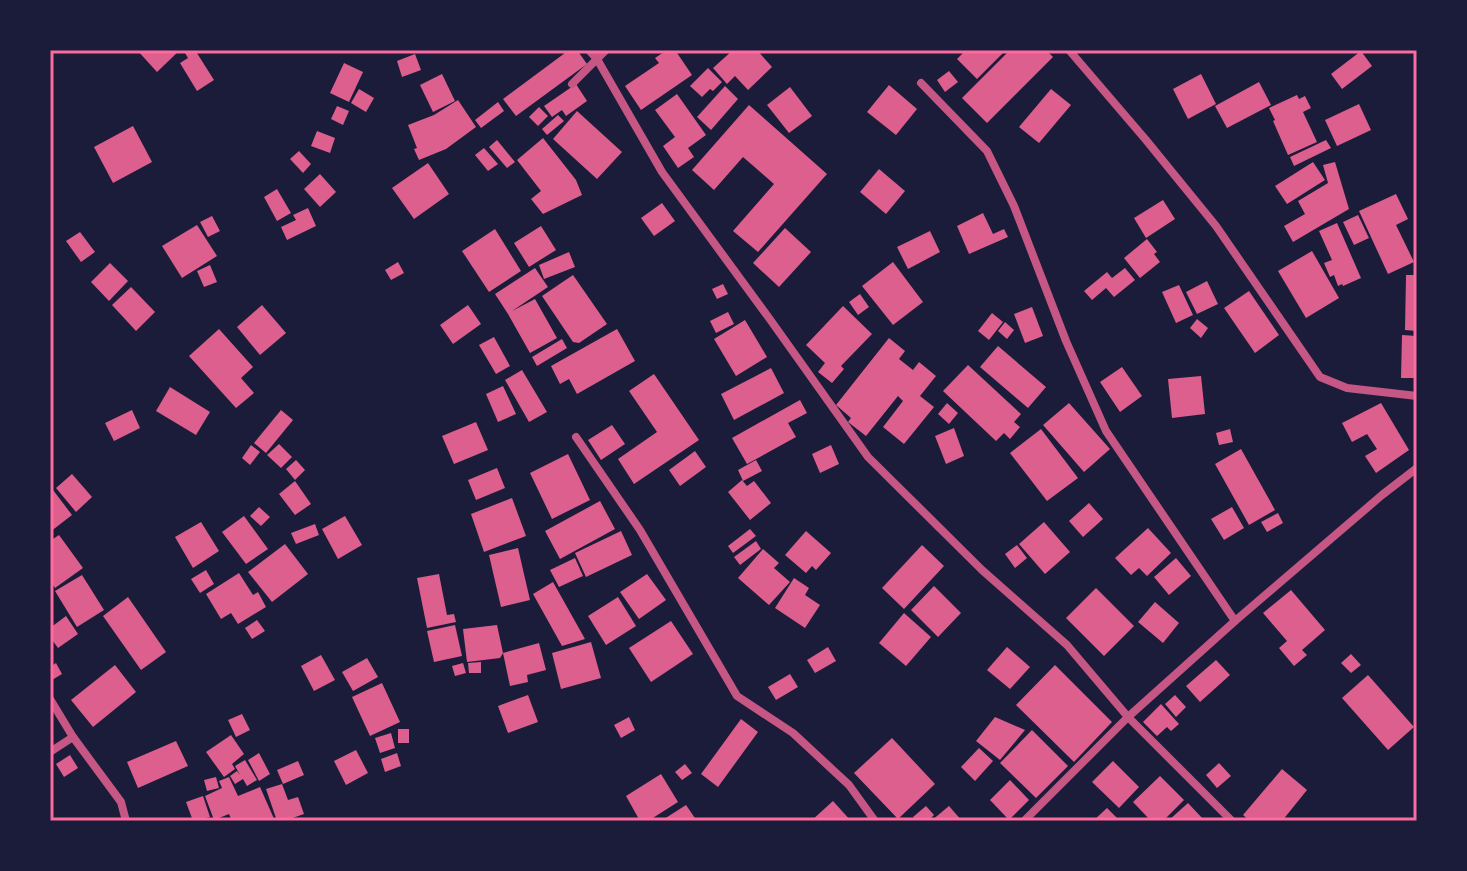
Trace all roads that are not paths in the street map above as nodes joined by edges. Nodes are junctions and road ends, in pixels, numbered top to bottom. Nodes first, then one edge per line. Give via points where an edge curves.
1 (589, 50) edge
2 (606, 50) edge
3 (1069, 50) edge
4 (597, 59) junction
5 (921, 83) dead end
6 (572, 84) dead end
7 (1417, 396) edge
8 (576, 437) dead end
9 (1417, 468) edge
10 (1235, 621) junction
11 (50, 699) edge
12 (1128, 717) junction
13 (73, 737) junction
14 (50, 752) edge
15 (126, 821) edge
16 (875, 821) edge
17 (1024, 821) edge
18 (1232, 821) edge

1 - 4 street
2 - 4 street
3 - 7 street via 1216,226 1320,377 1347,388
4 - 6 street
4 - 12 street via 662,172 868,457 1067,645
5 - 10 street via 987,151 1106,431
8 - 16 street via 640,530 737,696 793,733 849,785
9 - 10 street
10 - 12 street
11 - 13 street
12 - 17 street
12 - 18 street
13 - 14 street
13 - 15 street via 121,802

